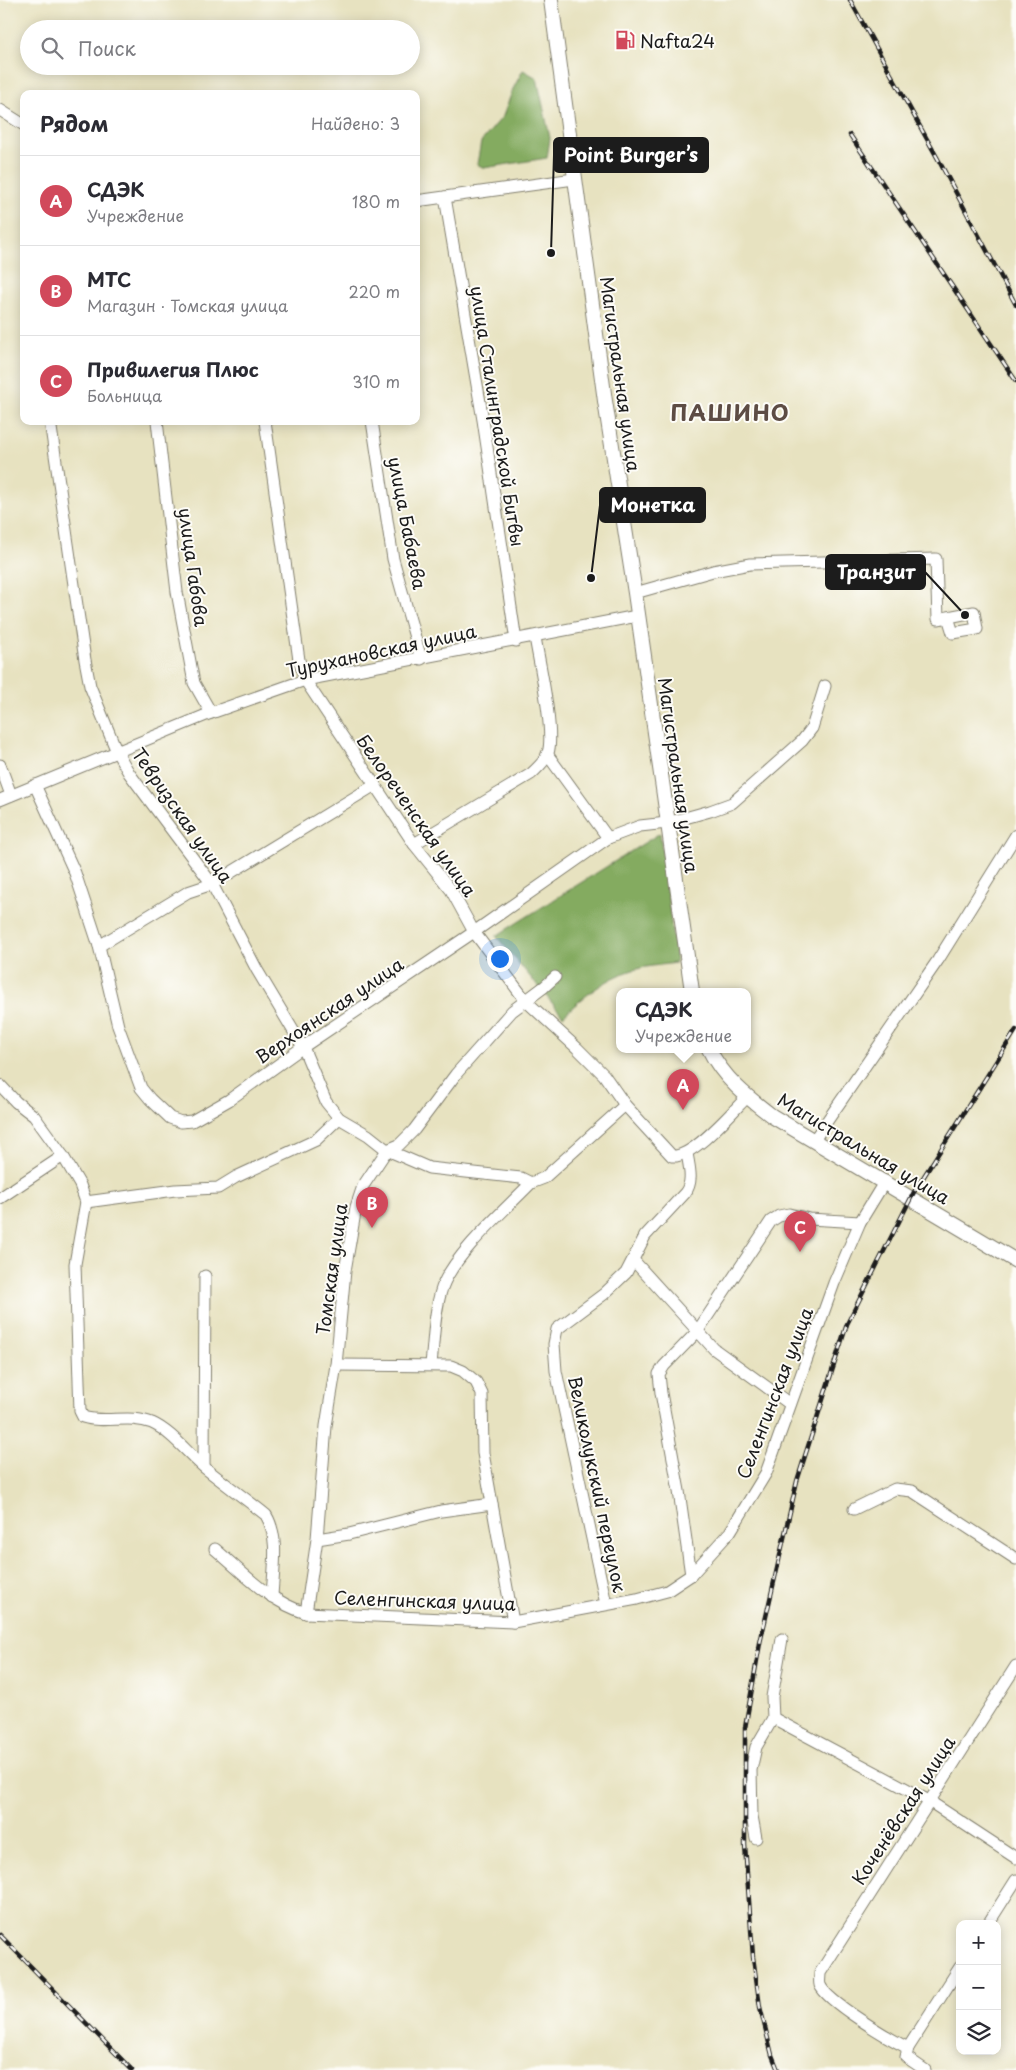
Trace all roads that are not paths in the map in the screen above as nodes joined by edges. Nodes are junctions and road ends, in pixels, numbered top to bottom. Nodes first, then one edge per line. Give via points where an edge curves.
1 (551, 0) edge
2 (0, 110) edge
3 (20, 122) edge
4 (574, 179) junction
5 (445, 197) junction
6 (420, 200) edge
7 (51, 425) edge
8 (157, 425) edge
9 (266, 425) edge
10 (373, 425) edge
11 (635, 594) junction
12 (637, 616) junction
13 (948, 617) dead end
14 (534, 637) junction
15 (516, 641) junction
16 (421, 659) junction
17 (305, 680) junction
18 (826, 686) dead end
19 (211, 714) junction
20 (117, 752) junction
21 (548, 754) junction
22 (0, 765) edge
23 (374, 784) junction
24 (34, 785) junction
25 (5, 798) edge
26 (668, 823) junction
27 (1016, 835) edge
28 (608, 838) junction
29 (414, 844) junction
30 (212, 884) junction
31 (474, 932) junction
32 (98, 946) junction
33 (555, 977) dead end
34 (692, 988) edge
35 (526, 1001) junction
36 (303, 1047) junction
37 (712, 1053) edge
38 (0, 1084) edge
39 (747, 1097) junction
40 (625, 1105) junction
41 (339, 1118) junction
42 (814, 1140) junction
43 (387, 1150) junction
44 (687, 1153) junction
45 (63, 1156) junction
46 (884, 1181) junction
47 (531, 1183) junction
48 (0, 1198) edge
49 (86, 1202) junction
50 (860, 1222) junction
51 (634, 1261) junction
52 (1016, 1261) edge
53 (205, 1276) dead end
54 (697, 1332) junction
55 (431, 1364) junction
56 (336, 1365) junction
57 (790, 1404) junction
58 (204, 1467) junction
59 (492, 1504) junction
60 (854, 1509) dead end
61 (317, 1539) junction
62 (215, 1549) dead end
63 (1016, 1559) edge
64 (691, 1575) junction
65 (272, 1597) junction
66 (606, 1604) junction
67 (306, 1613) junction
68 (513, 1622) junction
69 (782, 1639) dead end
70 (1016, 1666) edge
71 (772, 1718) junction
72 (929, 1801) junction
73 (756, 1838) dead end
74 (1016, 1858) edge
75 (1016, 1880) edge
76 (991, 1920) edge
77 (956, 1973) edge
78 (907, 2053) junction
79 (925, 2070) edge

1 - 4 main road, Магистральная улица
2 - 3 street
4 - 5 street
4 - 11 main road, Магистральная улица
5 - 6 street
5 - 15 street, улица Сталинградской Битвы
7 - 20 street, Тевризская улица via 90,686
8 - 19 street, улица Габова via 179,601 194,683
9 - 17 street, Белореченская улица
10 - 16 street, улица Бабаева via 394,559
11 - 12 main road, Магистральная улица
11 - 13 street via 713,571 750,564 936,559 938,619
12 - 14 street, Турухановская улица
12 - 26 main road, Магистральная улица
14 - 15 street, Турухановская улица
14 - 21 street via 550,733
15 - 16 street, Турухановская улица
16 - 17 street, Турухановская улица
17 - 19 street, Турухановская улица
17 - 23 street, Белореченская улица
18 - 26 street via 812,728 802,742 748,790 732,803
19 - 20 street, Турухановская улица
20 - 24 street, Турухановская улица
20 - 30 street, Тевризская улица via 128,773
21 - 28 street
21 - 29 street via 531,774
22 - 25 street
23 - 29 street, Белореченская улица
23 - 30 street
24 - 25 street, Турухановская улица
24 - 32 street, Верхоянская улица via 75,873
26 - 28 street, Верхоянская улица via 640,826
26 - 34 main road, Магистральная улица
27 - 42 street via 938,960
28 - 31 street, Верхоянская улица
29 - 31 street, Белореченская улица via 452,890
30 - 32 street via 188,892
30 - 36 street, Тевризская улица via 257,970
31 - 35 street, Белореченская улица
31 - 36 street, Верхоянская улица
32 - 36 street, Верхоянская улица via 118,1026 141,1088 170,1118 181,1122 202,1116
33 - 35 street, Томская улица
35 - 40 street, Белореченская улица via 604,1075
35 - 43 street, Томская улица via 512,1011 456,1074 414,1130 399,1145
36 - 41 street, Тевризская улица via 326,1102
37 - 39 main road, Магистральная улица
38 - 45 street via 34,1116
39 - 42 main road, Магистральная улица
39 - 44 street
40 - 44 street, Белореченская улица via 672,1156
40 - 47 street via 544,1178
41 - 43 street, Тевризская улица
41 - 49 street via 316,1140 218,1188 175,1190
42 - 46 main road, Магистральная улица
43 - 47 street, Тевризская улица via 430,1168 521,1178
43 - 56 street, Томская улица via 363,1186 356,1207 345,1271
44 - 51 street via 690,1186 645,1236
45 - 48 street
45 - 49 street
46 - 50 street, Селенгинская улица
46 - 52 main road, Магистральная улица
47 - 55 street via 453,1266 442,1287 436,1311
49 - 58 street via 76,1264 82,1417 151,1423
50 - 54 street via 809,1219 789,1214 771,1221
50 - 57 street, Селенгинская улица
51 - 54 street
51 - 66 street, Великолукский переулок via 604,1294 557,1329 554,1344 556,1371
53 - 58 street
54 - 57 street via 714,1349
54 - 64 street via 659,1374
55 - 56 street
55 - 59 street via 463,1371 476,1382 482,1394 483,1452
56 - 61 street, Томская улица via 326,1426
57 - 64 street, Селенгинская улица via 766,1473 752,1498 730,1532
58 - 65 street via 266,1515 272,1524
59 - 61 street via 441,1511
59 - 68 street
60 - 63 street via 895,1489 912,1491
61 - 67 street, Томская улица
62 - 65 street, Селенгинская улица
64 - 66 street, Селенгинская улица via 667,1592
65 - 67 street, Селенгинская улица
66 - 68 street, Селенгинская улица
67 - 68 street, Селенгинская улица
69 - 71 street via 772,1697
70 - 72 street, Коченёвская улица
71 - 72 street
71 - 73 street via 756,1747 751,1770
72 - 74 street
72 - 78 street, Коченёвская улица via 820,1973 820,1984 827,1994
75 - 76 street
77 - 78 street
78 - 79 street

